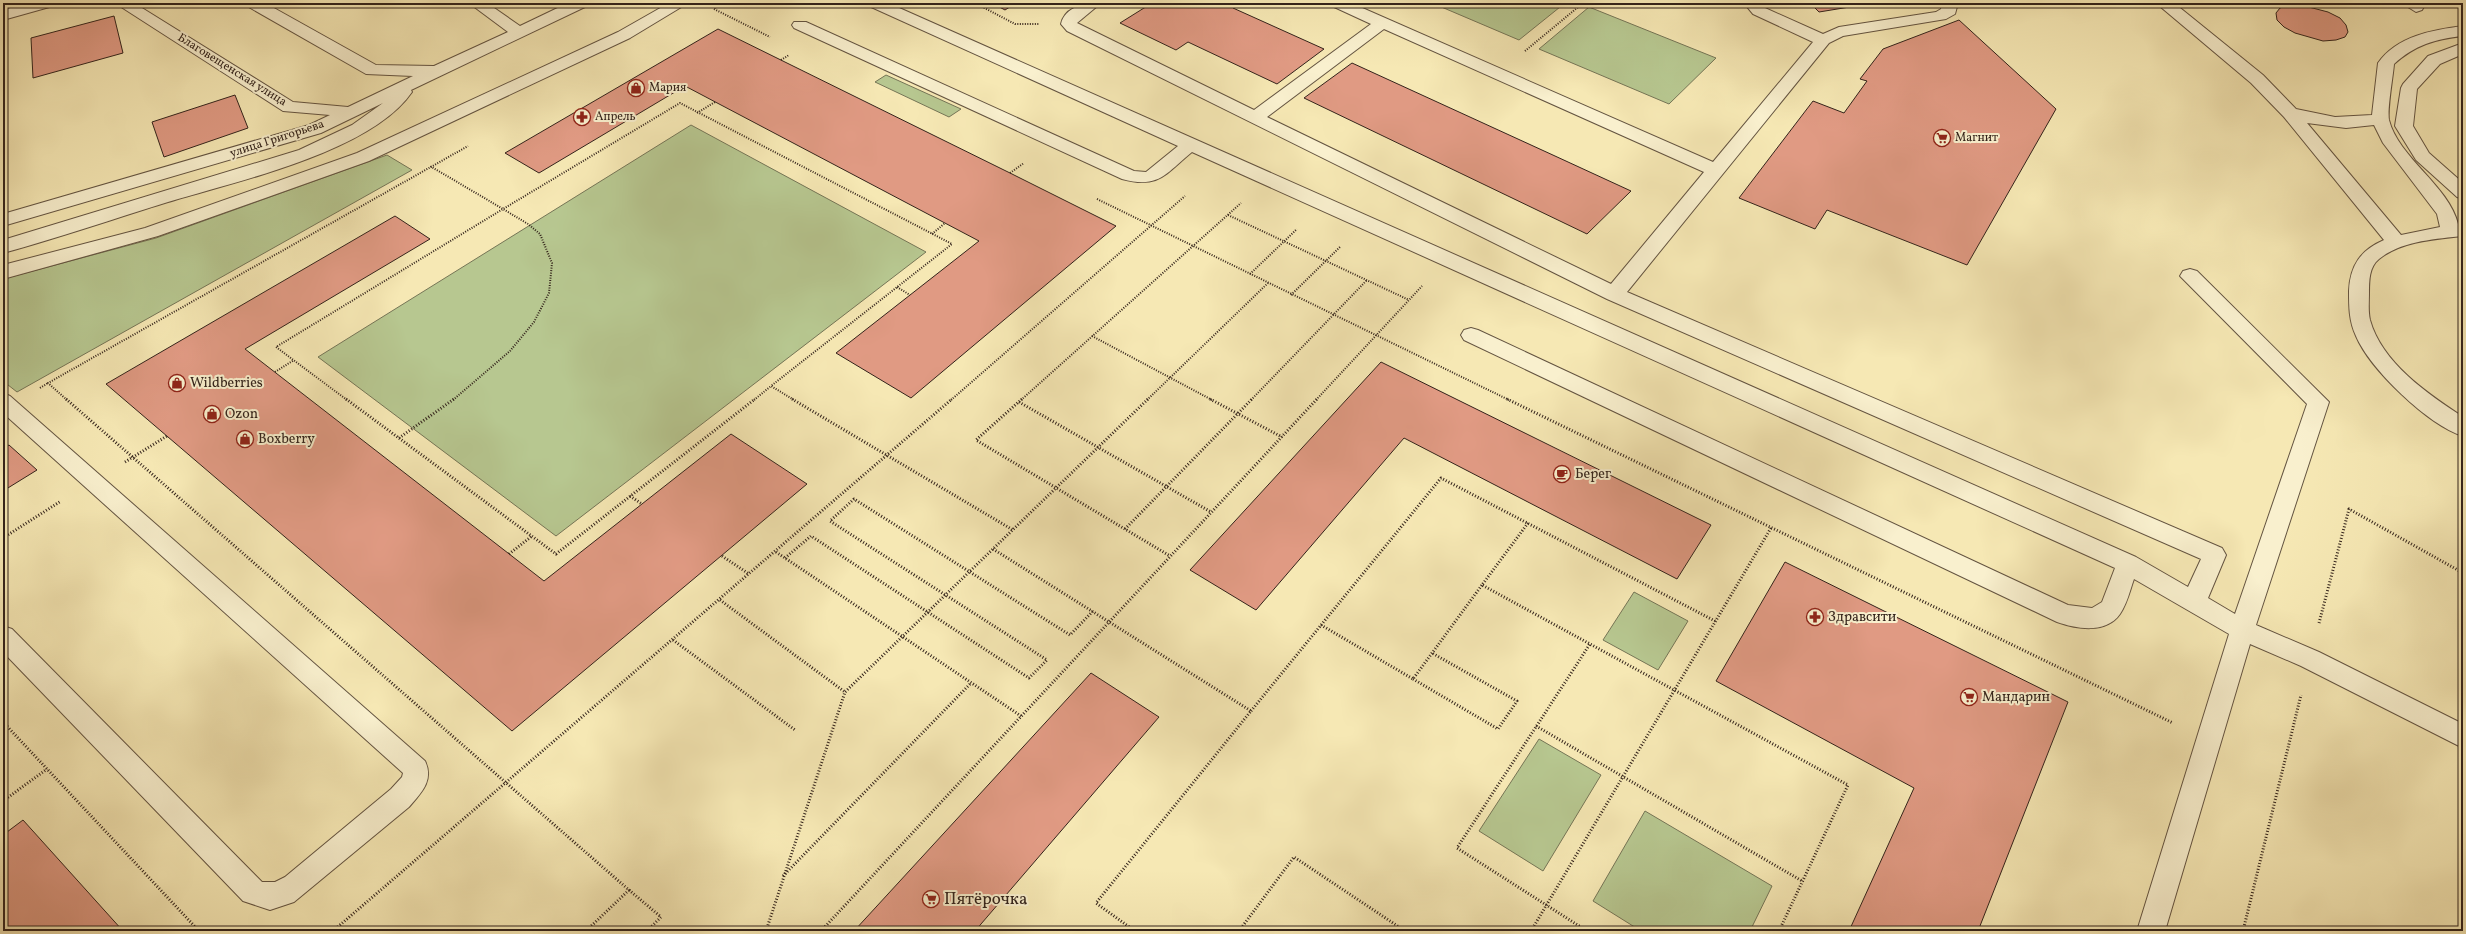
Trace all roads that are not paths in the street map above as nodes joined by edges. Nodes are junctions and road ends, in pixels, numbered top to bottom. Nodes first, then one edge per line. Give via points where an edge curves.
1 (47, 3) edge
2 (123, 3) edge
3 (253, 3) edge
4 (477, 3) edge
5 (580, 3) edge
6 (680, 3) edge
7 (876, 3) edge
8 (1094, 3) edge
9 (1338, 3) edge
10 (1752, 3) edge
11 (1950, 3) edge
12 (2164, 3) edge
13 (3, 15) edge
14 (1382, 23) junction
15 (800, 25) dead end
16 (2463, 31) edge
17 (519, 32) junction
18 (1823, 40) junction
19 (2463, 48) edge
20 (442, 69) junction
21 (412, 83) junction
22 (350, 112) junction
23 (2290, 113) junction
24 (1254, 118) junction
25 (2380, 119) junction
26 (1191, 144) junction
27 (1715, 170) junction
28 (2463, 193) edge
29 (3, 220) edge
30 (2456, 231) edge
31 (2397, 243) junction
32 (3, 247) edge
33 (3, 272) edge
34 (2190, 276) dead end
35 (1614, 294) junction
36 (1471, 334) dead end
37 (3, 401) edge
38 (2463, 428) edge
39 (2128, 564) junction
40 (2194, 602) junction
41 (2242, 630) junction
42 (3, 636) edge
43 (2463, 737) edge
44 (2151, 931) edge

1 - 13 street
2 - 22 street, Благовещенская улица via 289,107
3 - 20 street via 372,70 402,72
4 - 17 street
5 - 17 street, улица Григорьева
6 - 33 street via 624,35 363,157 151,232
7 - 26 street
8 - 24 street via 1070,19 1069,24 1073,28
9 - 14 street
10 - 18 street via 1759,11
11 - 18 street via 1948,11 1940,16 1839,32
12 - 23 street via 2258,79
14 - 24 street
14 - 27 street
15 - 26 street via 1128,175 1139,178 1151,177
16 - 25 street via 2428,36 2404,47 2386,63
17 - 20 street, улица Григорьева
18 - 27 street
19 - 28 street via 2434,60 2409,88 2404,126 2422,156
20 - 21 street, улица Григорьева
21 - 22 street, улица Григорьева
21 - 32 street via 390,108 367,125 305,154
22 - 29 street, улица Григорьева via 315,129
23 - 25 street via 2317,120 2358,124
23 - 31 street
24 - 35 street
25 - 30 street via 2389,139 2446,213
26 - 39 street
27 - 35 street
30 - 31 street via 2420,236
31 - 38 street via 2372,254 2359,272 2360,320 2374,348 2398,378 2431,407
34 - 41 street via 2318,402
35 - 40 street via 2214,555
36 - 39 street via 2065,615 2096,619 2112,608
37 - 42 street via 410,761 416,769 415,782 400,798 295,886 280,896 264,897 253,892
39 - 40 street
40 - 41 street
41 - 43 street via 2310,660
41 - 44 street

